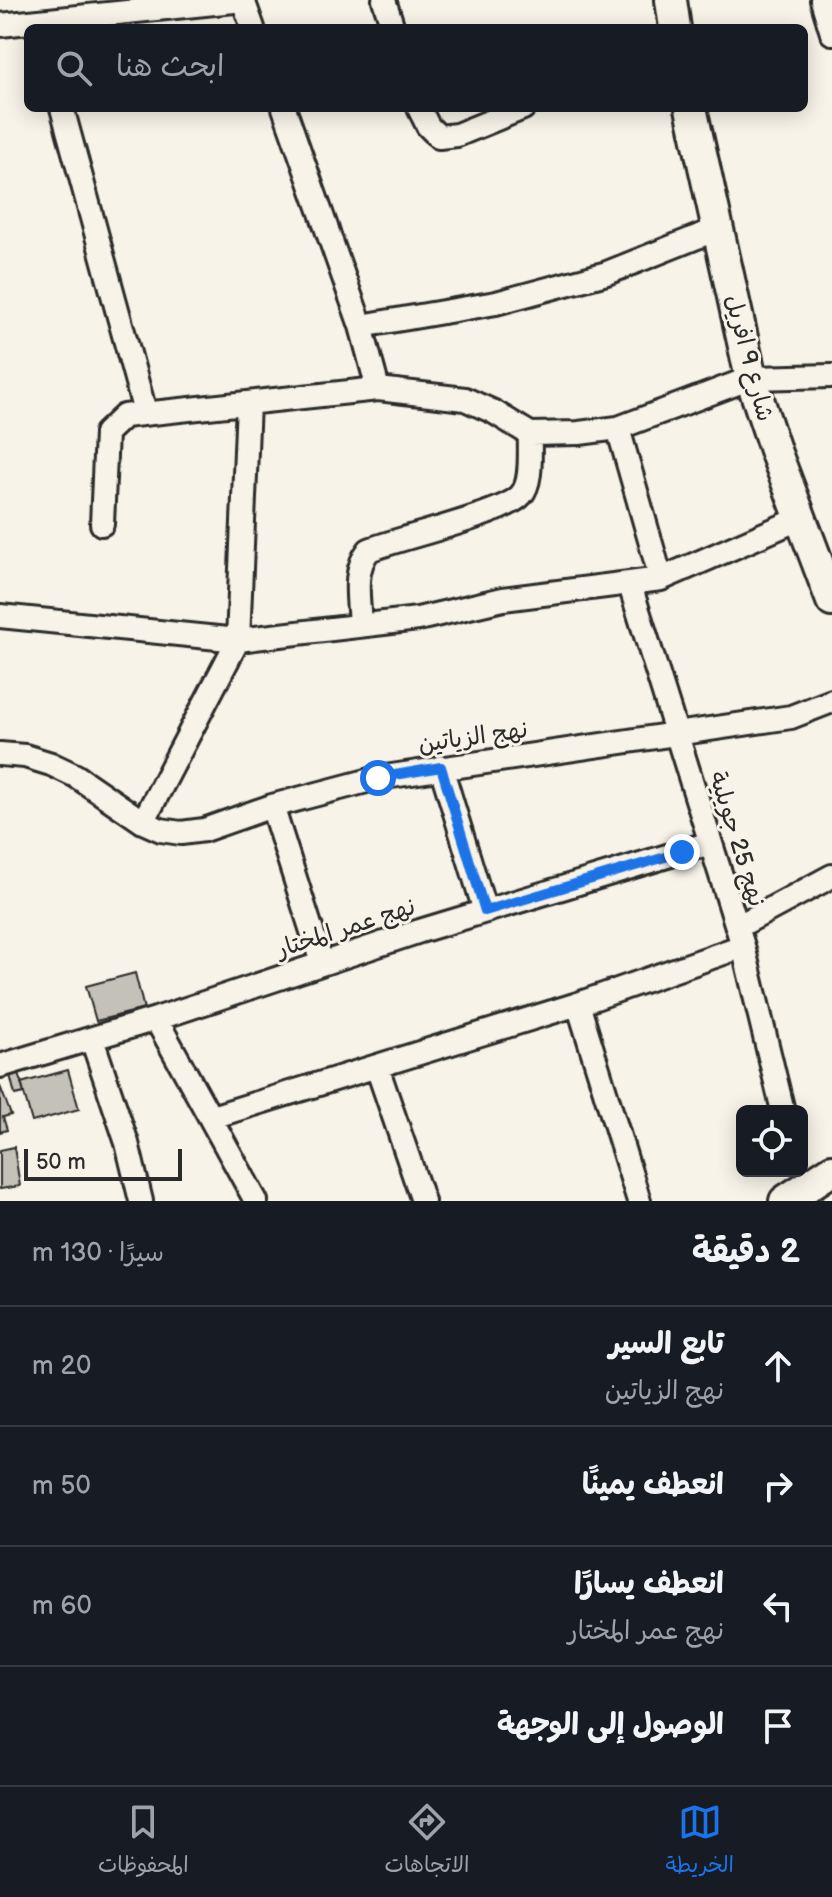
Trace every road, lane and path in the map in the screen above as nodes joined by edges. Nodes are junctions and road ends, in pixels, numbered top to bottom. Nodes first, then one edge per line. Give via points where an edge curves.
1 (243, 0) edge
2 (384, 0) edge
3 (671, 0) edge
4 (822, 0) edge
5 (24, 24) edge
6 (39, 24) edge
7 (252, 24) edge
8 (392, 24) edge
9 (674, 24) edge
10 (0, 25) edge
11 (832, 33) edge
12 (63, 112) edge
13 (285, 112) edge
14 (421, 112) edge
15 (513, 112) edge
16 (692, 112) edge
17 (717, 229) junction
18 (361, 326) junction
19 (832, 376) edge
20 (751, 378) junction
21 (378, 389) junction
22 (248, 403) junction
23 (145, 412) junction
24 (618, 428) junction
25 (530, 434) junction
26 (801, 518) junction
27 (102, 524) dead end
28 (661, 579) junction
29 (630, 585) junction
30 (832, 601) edge
31 (0, 616) edge
32 (360, 625) junction
33 (238, 640) junction
34 (832, 701) edge
35 (679, 735) junction
36 (0, 754) edge
37 (441, 767) junction
38 (272, 806) junction
39 (143, 822) junction
40 (710, 843) junction
41 (832, 876) edge
42 (485, 911) junction
43 (740, 936) junction
44 (322, 963) junction
45 (578, 1004) junction
46 (156, 1019) junction
47 (92, 1039) junction
48 (0, 1066) edge
49 (377, 1067) junction
50 (782, 1105) edge
51 (212, 1117) junction
52 (832, 1170) edge
53 (795, 1187) edge
54 (141, 1201) edge
55 (256, 1201) edge
56 (423, 1201) edge
57 (639, 1201) edge

1 - 6 street
1 - 7 street
2 - 8 street
3 - 9 street
4 - 11 street
5 - 10 street
12 - 23 street
13 - 18 street
14 - 15 street via 439,137
16 - 17 street, شارع 9 افريل
17 - 18 street via 607,273 496,303
17 - 20 street, شارع 9 افريل
18 - 21 street
19 - 20 street
20 - 24 street
20 - 26 street, شارع 9 افريل
21 - 22 street
21 - 25 street via 465,399
22 - 23 street
22 - 33 street
23 - 27 street via 124,416 106,433
24 - 25 street
24 - 28 street
25 - 32 street via 526,486 520,497 369,550 358,576
26 - 28 street
26 - 30 street, شارع 9 افريل
28 - 29 street
29 - 32 street via 503,599 418,619
29 - 35 street, نهج 25 جويلية
31 - 33 street
32 - 33 street
33 - 39 street
34 - 35 street, نهج الزياتين via 791,717
35 - 37 street, نهج الزياتين
35 - 40 street, نهج 25 جويلية
36 - 39 street, نهج الزياتين via 51,764
37 - 38 street, نهج الزياتين
37 - 42 street
38 - 39 street, نهج الزياتين via 181,833
38 - 44 street
40 - 42 street, نهج عمر المختار
40 - 43 street, نهج 25 جويلية
41 - 43 street
42 - 44 street, نهج عمر المختار
43 - 45 street
43 - 50 street, نهج 25 جويلية
44 - 46 street, نهج عمر المختار
45 - 49 street
45 - 57 street
46 - 47 street, نهج عمر المختار
46 - 51 street
47 - 48 street, نهج عمر المختار
47 - 54 street
49 - 51 street
49 - 56 street
51 - 55 street
52 - 53 street

